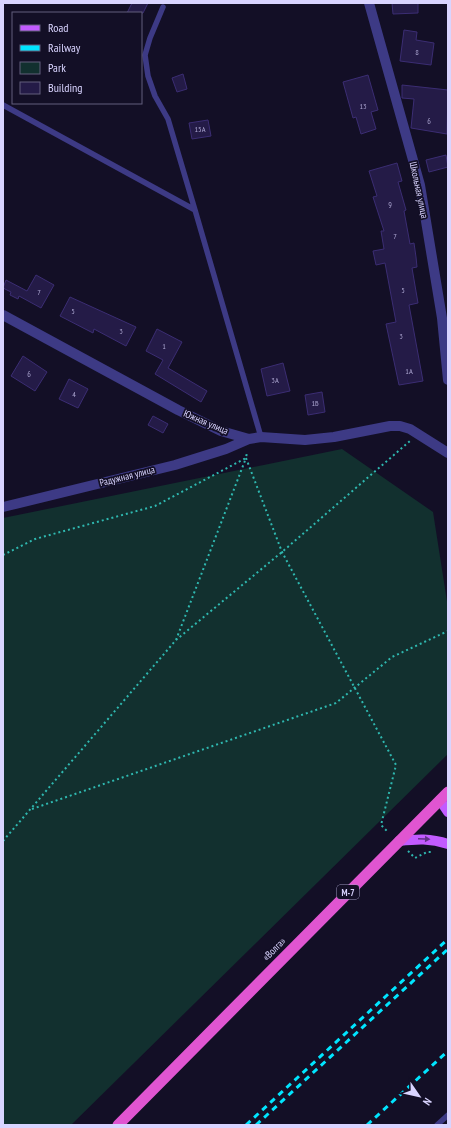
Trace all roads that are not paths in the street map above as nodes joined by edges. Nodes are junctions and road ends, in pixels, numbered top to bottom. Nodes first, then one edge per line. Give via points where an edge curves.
1 (369, 3) edge
2 (164, 7) dead end
3 (3, 105) edge
4 (195, 210) junction
5 (3, 315) edge
6 (445, 317) edge
7 (448, 380) edge
8 (261, 437) junction
9 (249, 439) junction
10 (448, 453) edge
11 (3, 507) edge
12 (444, 796) edge
13 (448, 812) edge
14 (399, 841) junction
15 (448, 844) edge
16 (448, 1115) edge
17 (118, 1125) edge
18 (437, 1125) edge

1 - 6 street, Школьная улица via 420,185
2 - 4 lane via 145,55 148,76 155,96 168,119
3 - 4 lane
4 - 8 lane
5 - 9 street, Южная улица via 178,410 221,430
6 - 7 street, Школьная улица
8 - 9 street, Южная улица
8 - 10 street, Южная улица via 305,440 400,426
9 - 11 street, Радужная улица via 175,465
12 - 13 main road
12 - 14 highway, «Волга» / М-7
14 -> 15 main road via 423,838
14 - 17 highway, «Волга» / М-7
16 - 18 lane

